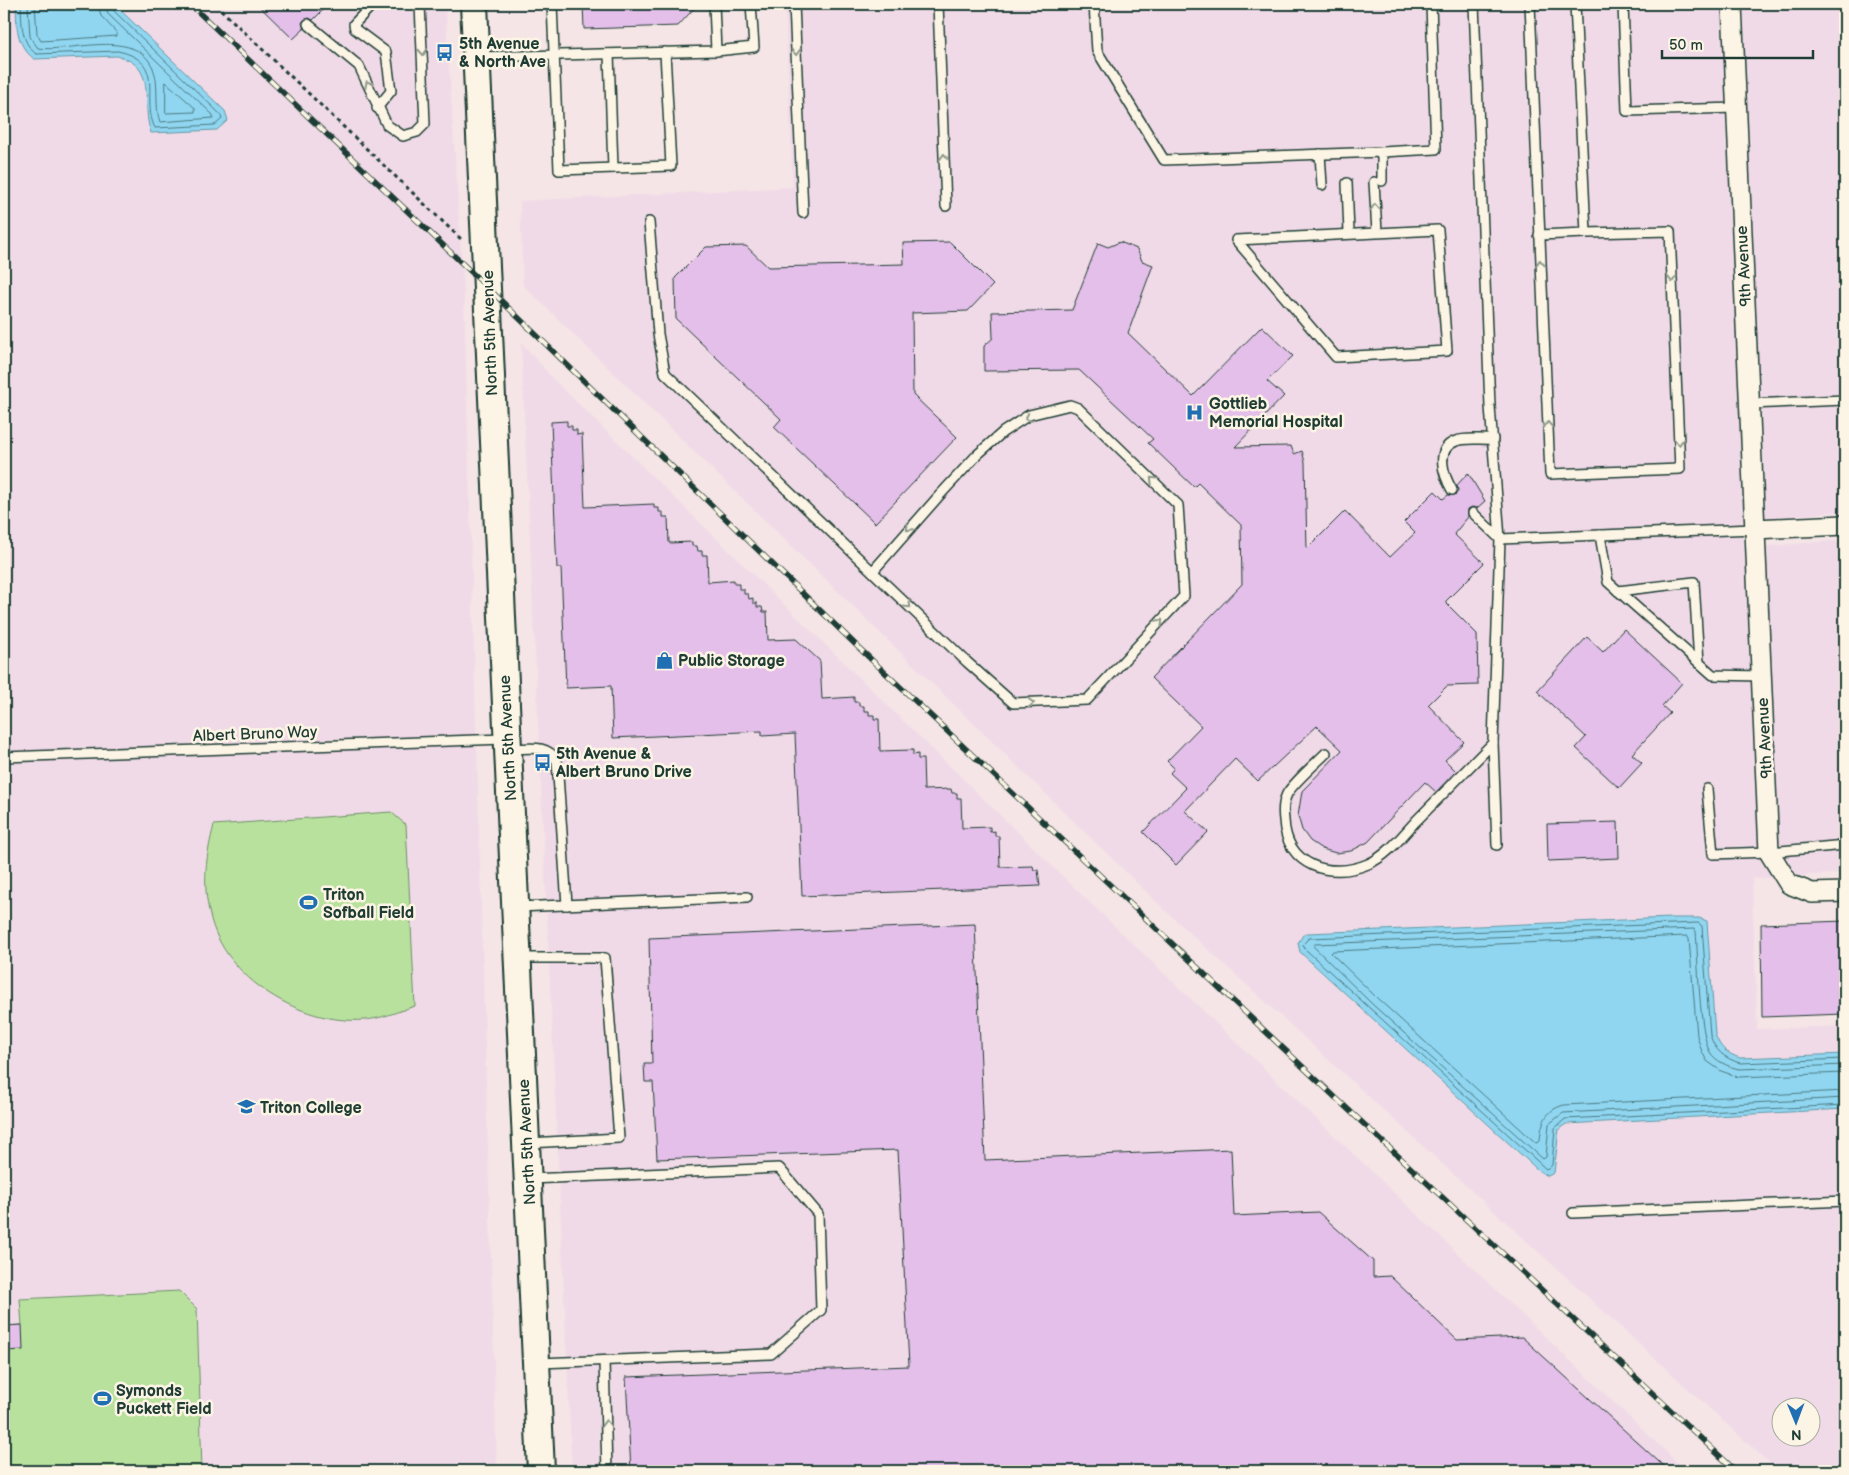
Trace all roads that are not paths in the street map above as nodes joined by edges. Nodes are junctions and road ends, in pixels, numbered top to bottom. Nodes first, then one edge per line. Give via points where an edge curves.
1 (373, 4) edge
2 (420, 4) edge
3 (474, 4) edge
4 (552, 4) edge
5 (714, 4) edge
6 (752, 4) edge
7 (794, 4) edge
8 (938, 4) edge
9 (1094, 4) edge
10 (1431, 4) edge
11 (1474, 4) edge
12 (1530, 4) edge
13 (1575, 4) edge
14 (1623, 4) edge
15 (1732, 4) edge
16 (308, 24) dead end
17 (716, 51) junction
18 (665, 52) junction
19 (609, 54) junction
20 (554, 55) junction
21 (477, 57) junction
22 (377, 108) junction
23 (1736, 108) junction
24 (1382, 152) junction
25 (1320, 154) junction
26 (613, 168) junction
27 (1347, 184) dead end
28 (1322, 185) dead end
29 (946, 206) dead end
30 (802, 214) dead end
31 (649, 222) dead end
32 (1377, 232) junction
33 (1349, 233) junction
34 (1586, 233) junction
35 (1539, 234) junction
36 (1845, 400) edge
37 (1749, 404) junction
38 (1493, 439) junction
39 (1452, 490) dead end
40 (1473, 513) dead end
41 (1845, 525) edge
42 (1754, 529) junction
43 (1600, 535) junction
44 (1500, 540) junction
45 (873, 571) junction
46 (1618, 591) junction
47 (1699, 663) junction
48 (1761, 676) junction
49 (1493, 743) junction
50 (507, 744) junction
51 (1326, 753) dead end
52 (4, 757) edge
53 (1708, 789) dead end
54 (1497, 845) dead end
55 (1845, 846) edge
56 (1769, 852) junction
57 (1845, 892) edge
58 (747, 897) dead end
59 (566, 905) junction
60 (515, 907) junction
61 (517, 958) junction
62 (526, 1143) junction
63 (527, 1179) junction
64 (1845, 1201) edge
65 (1573, 1213) dead end
66 (604, 1361) junction
67 (536, 1363) junction
68 (541, 1471) edge
69 (607, 1471) edge

1 - 22 lane via 354,24 355,29 386,52 390,91
2 -> 22 lane via 425,124 417,132 403,136 387,125
3 - 21 street, North 5th Avenue
4 - 20 lane
5 - 17 lane
6 - 17 lane via 754,47
7 -> 30 lane
29 -> 8 lane
9 - 25 lane via 1097,51 1164,160
10 - 24 lane via 1436,149
11 - 38 lane
12 - 35 lane
13 - 34 lane
14 - 23 lane via 1627,112
15 - 23 street, 9th Avenue
22 -> 16 lane via 359,66
17 - 18 lane
18 - 19 lane
18 - 26 lane via 671,166
19 - 20 lane
19 - 26 lane
20 - 21 lane
20 - 26 lane via 559,170
21 - 50 street, North 5th Avenue
23 - 37 street, 9th Avenue
24 - 25 lane
32 -> 24 lane
25 - 28 lane
27 - 33 lane
31 - 45 lane via 658,334 665,373
32 - 33 lane
32 - 33 lane via 1438,230 1447,351 1336,357 1236,240
34 - 35 lane
34 -> 35 lane via 1670,231 1680,469 1550,474
36 - 37 lane
37 - 42 street, 9th Avenue
38 - 39 lane via 1456,441 1446,449 1443,475
38 - 44 lane
40 - 44 lane
41 - 42 street
42 - 43 lane
42 - 48 street, 9th Avenue
43 - 44 lane
43 - 46 lane via 1608,582
44 - 49 lane
45 -> 45 lane via 1013,703 1087,700 1184,596 1178,505 1078,408 1070,405 1029,415 1004,432 977,455
46 - 47 lane
46 - 47 lane via 1694,582
47 - 48 lane via 1713,675
48 - 56 street, 9th Avenue
49 - 51 lane via 1390,848 1370,863 1332,872 1314,867 1298,855 1286,836 1283,810 1287,793
49 - 54 lane
50 - 52 lane, Albert Bruno Way
50 - 59 lane, Albert Bruno Way via 542,748 553,753 557,761
50 - 60 street, North 5th Avenue
53 - 56 lane via 1713,854
55 - 56 lane
56 - 57 street, 9th Avenue via 1789,884 1812,893
58 - 59 lane
59 - 60 lane
60 - 61 street, North 5th Avenue
61 - 62 street, North 5th Avenue
61 - 62 lane via 605,958 618,1138
62 - 63 street, North 5th Avenue
63 - 66 lane via 779,1168 818,1214 821,1310 771,1354
63 - 67 street, North 5th Avenue
64 - 65 lane
66 - 67 lane
69 -> 66 lane
67 - 68 street, North 5th Avenue

